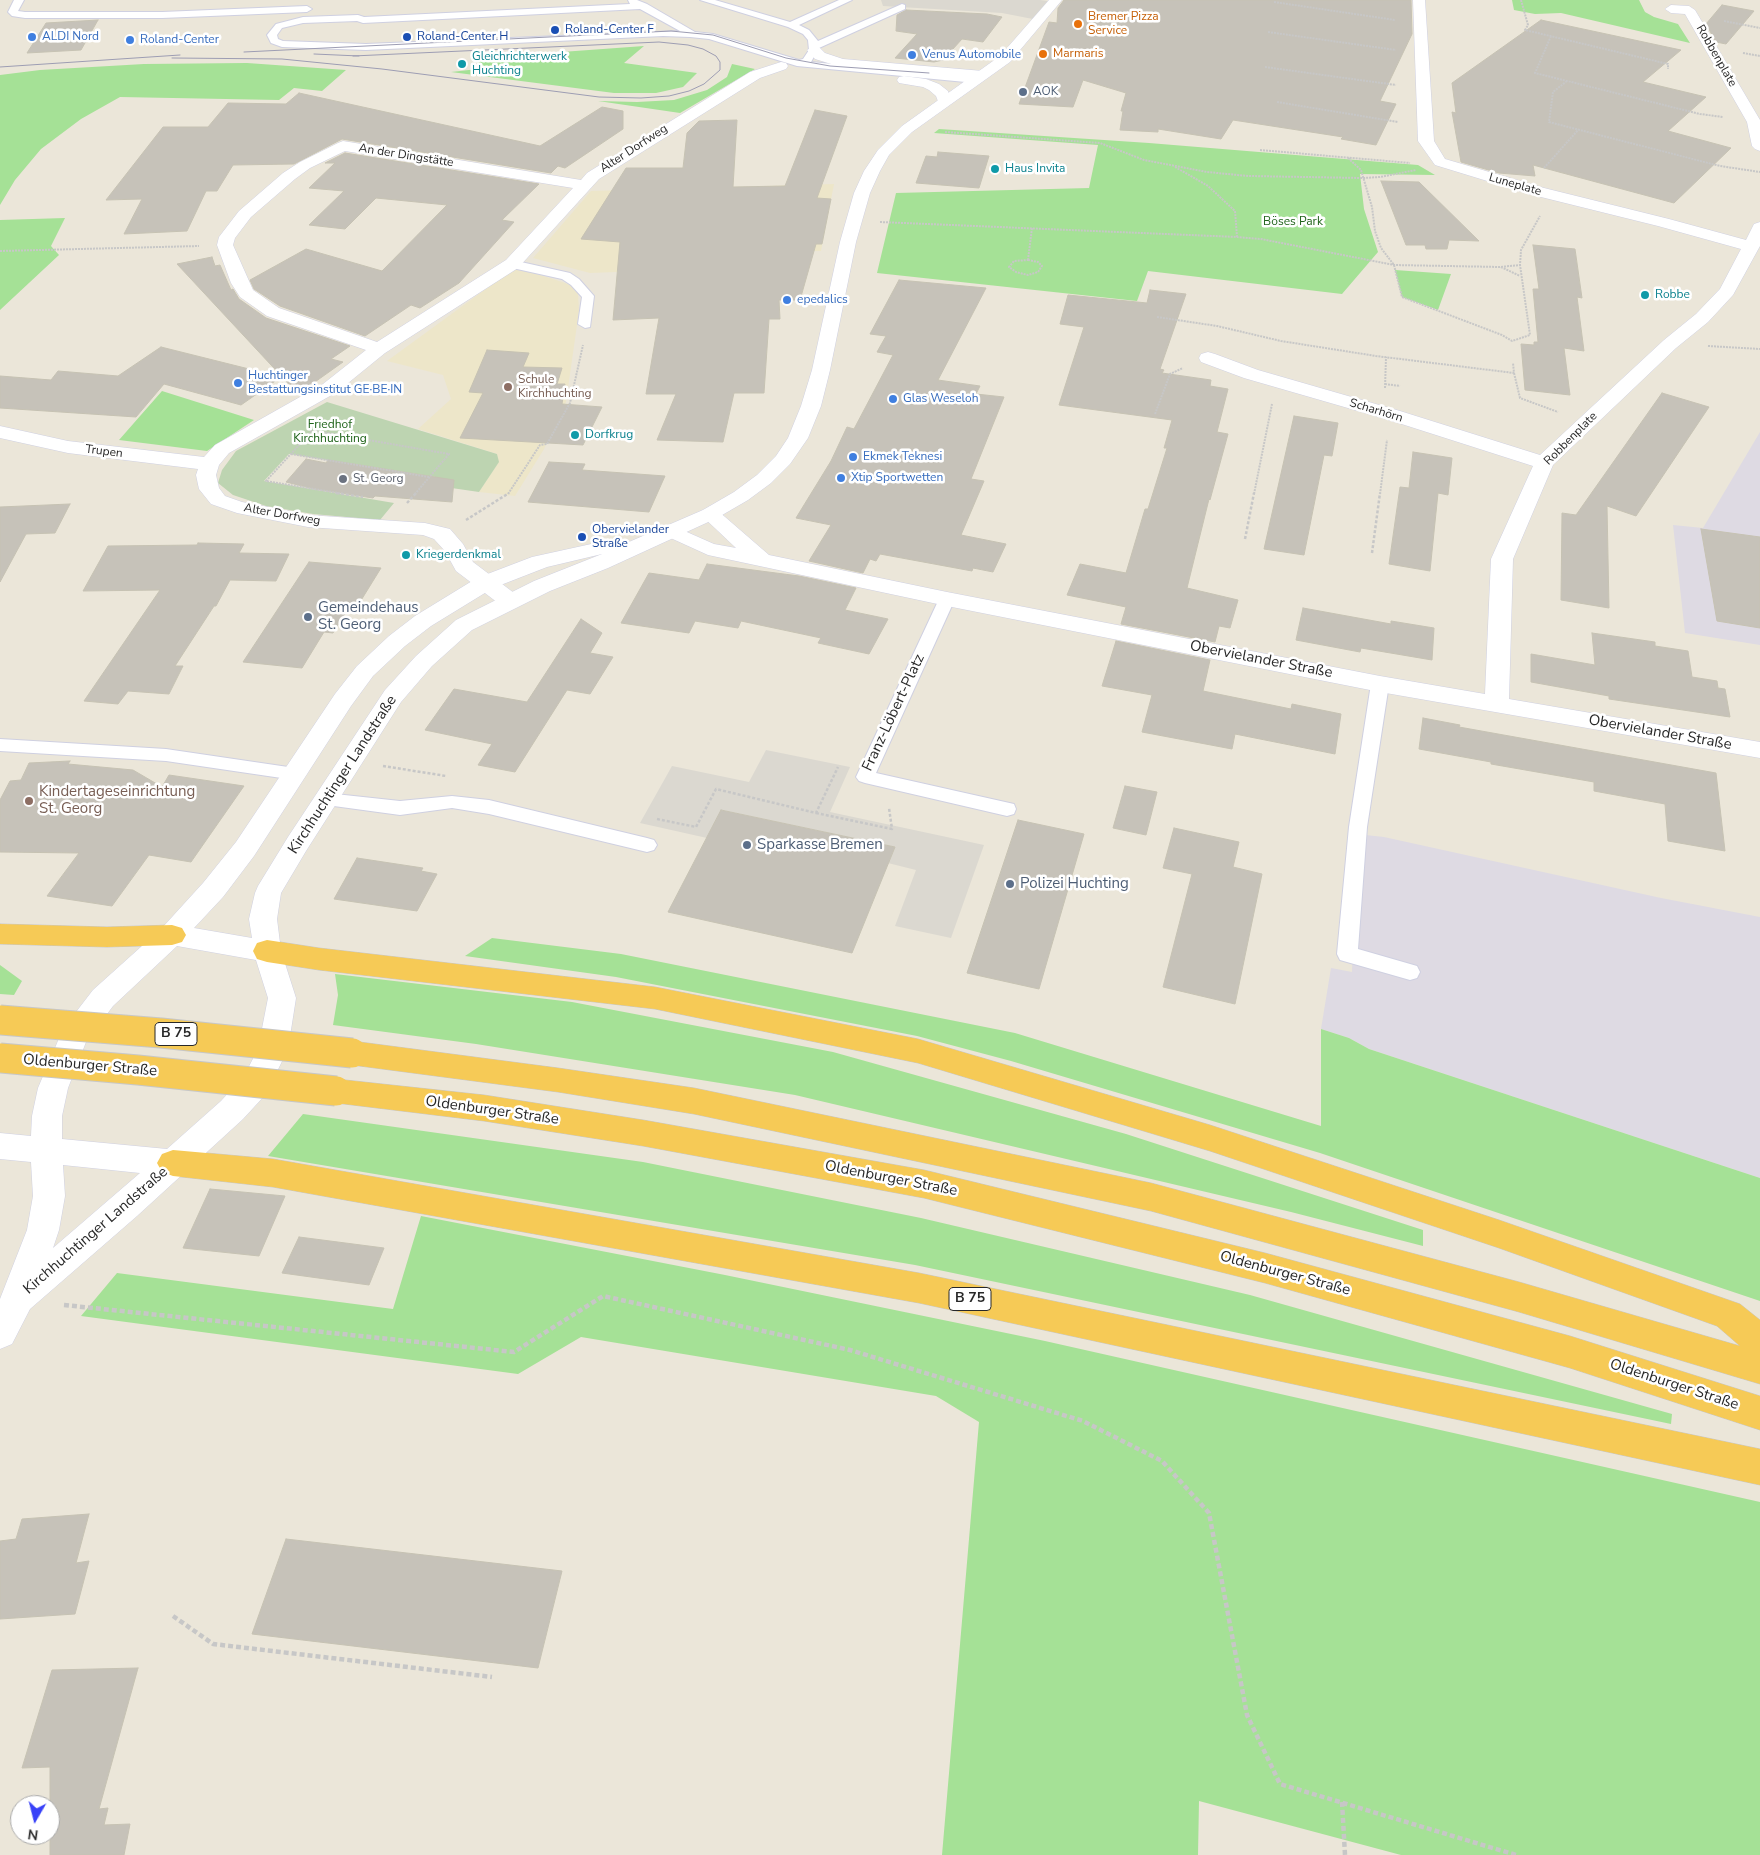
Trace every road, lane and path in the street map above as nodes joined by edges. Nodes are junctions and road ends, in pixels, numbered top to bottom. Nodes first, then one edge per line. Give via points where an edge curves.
1 (19, 0) edge
2 (631, 0) edge
3 (705, 0) edge
4 (738, 0) edge
5 (847, 0) edge
6 (1056, 0) edge
7 (1419, 0) edge
8 (1521, 0) edge
9 (1274, 2) dead end
10 (649, 6) junction
11 (725, 6) junction
12 (321, 8) dead end
13 (902, 8) dead end
14 (1671, 9) dead end
15 (311, 20) junction
16 (645, 21) dead end
17 (676, 24) junction
18 (1420, 24) junction
19 (791, 25) junction
20 (344, 29) dead end
21 (1268, 32) dead end
22 (694, 34) junction
23 (1552, 36) junction
24 (814, 48) junction
25 (1421, 53) junction
26 (797, 63) junction
27 (780, 66) junction
28 (1265, 67) dead end
29 (1668, 68) dead end
30 (821, 73) joint
31 (980, 78) junction
32 (1567, 81) junction
33 (1424, 88) junction
34 (944, 102) junction
35 (1277, 102) dead end
36 (1754, 122) junction
37 (1426, 126) junction
38 (907, 130) junction
39 (1580, 130) junction
40 (1760, 146) edge
41 (1260, 150) dead end
42 (1348, 158) junction
43 (1444, 164) junction
44 (1173, 166) junction
45 (1552, 171) dead end
46 (1760, 172) edge
47 (1363, 178) junction
48 (583, 185) junction
49 (1557, 197) junction
50 (854, 221) junction
51 (1760, 227) edge
52 (1032, 228) junction
53 (1237, 237) junction
54 (225, 245) junction
55 (1751, 247) junction
56 (0, 251) edge
57 (1028, 260) junction
58 (512, 264) junction
59 (1394, 265) junction
60 (1520, 265) junction
61 (1500, 267) junction
62 (1521, 277) junction
63 (1157, 317) dead end
64 (585, 324) dead end
65 (1670, 344) junction
66 (379, 349) junction
67 (1760, 349) edge
68 (1208, 358) joint
69 (578, 360) dead end
70 (1513, 363) dead end
71 (1514, 373) junction
72 (1276, 381) junction
73 (1385, 384) dead end
74 (1400, 386) dead end
75 (1155, 414) dead end
76 (1393, 415) junction
77 (270, 421) junction
78 (1587, 422) junction
79 (312, 431) junction
80 (0, 432) edge
81 (291, 454) junction
82 (1544, 463) junction
83 (209, 464) junction
84 (430, 477) junction
85 (363, 498) dead end
86 (402, 504) dead end
87 (710, 514) junction
88 (442, 534) junction
89 (664, 534) junction
90 (1245, 539) dead end
91 (1372, 553) dead end
92 (764, 562) junction
93 (485, 582) junction
94 (947, 599) junction
95 (510, 602) junction
96 (1380, 684) junction
97 (1497, 705) junction
98 (0, 745) edge
99 (1760, 750) edge
100 (351, 761) junction
101 (839, 765) dead end
102 (294, 774) junction
103 (452, 777) dead end
104 (900, 785) junction
105 (326, 799) junction
106 (1007, 808) dead end
107 (816, 813) junction
108 (652, 818) dead end
109 (646, 845) dead end
110 (0, 934) edge
111 (172, 936) junction
112 (267, 951) junction
113 (1410, 972) dead end
114 (0, 1020) edge
115 (0, 1058) edge
116 (0, 1146) edge
117 (46, 1150) junction
118 (174, 1163) junction
119 (18, 1298) junction
120 (0, 1333) edge
121 (1760, 1341) edge
122 (1760, 1368) edge
123 (1760, 1413) edge
124 (1760, 1467) edge
125 (172, 1616) dead end
126 (492, 1677) dead end
127 (1342, 1802) junction
128 (1345, 1855) edge
129 (1516, 1855) edge

1 - 12 lane via 14,12 25,15 162,15
2 - 10 lane
3 - 11 lane
4 - 11 lane
5 - 19 lane
6 - 31 street, Kirchhuchtinger Landstraße via 1013,51
7 - 18 street
8 - 23 path via 1528,25 1525,30
9 - 18 path
10 - 15 lane
10 - 17 lane
11 - 19 lane
13 - 24 lane
14 - 36 street, Robbenplate via 1689,10
15 - 20 lane
15 - 22 lane via 279,26 272,35 273,39 282,44 300,46 366,47
16 - 17 lane
17 - 22 lane
18 - 25 street
19 - 24 lane via 806,32 813,39
21 - 25 path
22 - 26 lane
22 - 27 lane
23 - 29 path via 1668,64
23 - 32 path via 1534,73
24 - 26 lane via 806,62
24 - 31 street via 820,56 841,63
25 - 33 street
26 - 31 lane
27 - 30 lane
27 - 48 street, Alter Dorfweg via 755,75 622,156
28 - 33 path
30 - 34 street via 926,83 944,94
31 - 34 street, Kirchhuchtinger Landstraße
32 - 36 path via 1700,114
32 - 39 path via 1553,92 1550,122
33 - 37 street
34 - 38 street, Kirchhuchtinger Landstraße
35 - 37 path
36 - 40 street, Robbenplate
37 - 43 street via 1426,141
38 - 44 path via 1100,143 1144,160
38 - 50 street, Kirchhuchtinger Landstraße via 883,153 872,171
39 - 45 path via 1543,169
39 - 46 path via 1720,166
41 - 42 path
42 - 43 path
42 - 47 path via 1361,170
43 - 47 path
43 - 49 street, Luneplate
44 - 47 path via 1248,176
44 - 53 path via 1208,186 1235,211
47 - 59 path via 1381,248
48 - 54 street, An der Dingstätte via 343,146 289,176 232,228
48 - 58 street, Alter Dorfweg
49 - 55 street, Luneplate
49 - 60 path via 1544,210 1522,250
50 - 52 path
50 - 87 street, Kirchhuchtinger Landstraße via 820,370 798,438 764,479
51 - 55 street, Robbenplate
52 - 53 path
52 - 57 path
53 - 59 path
54 - 56 path
54 - 66 street via 230,263 246,293 273,312
55 - 65 street, Robbenplate via 1727,291 1702,318
57 - 57 path via 1014,262 1009,267 1028,275 1038,272 1042,266
58 - 64 lane via 555,272 575,282 588,296
58 - 66 street, Alter Dorfweg
59 - 61 path
59 - 62 path via 1402,297 1512,341 1530,336
60 - 61 path
60 - 62 path
61 - 62 path
63 - 71 path via 1376,356
65 - 67 path
65 - 78 street, Robbenplate
66 - 77 street, Alter Dorfweg via 330,388
68 - 72 street, Scharhörn
68 - 75 path via 1170,374
69 - 88 path via 570,403 547,444 540,446 507,495
70 - 71 path
71 - 78 path via 1520,398
72 - 76 street, Scharhörn
72 - 90 path
73 - 74 path
76 - 82 street, Scharhörn
76 - 91 path
77 - 79 path
77 - 83 street, Alter Dorfweg via 222,449
78 - 82 street, Robbenplate
79 - 81 path
79 - 84 path via 449,454
80 - 83 street, Trupen via 68,447
81 - 84 path
81 - 85 path via 266,481
82 - 97 street, Robbenplate via 1502,559
83 - 88 street, Alter Dorfweg via 206,475 209,489 218,500 237,507 308,521 425,529
84 - 86 path via 406,505
87 - 89 street, Kirchhuchtinger Landstraße
87 - 92 street
88 - 93 street via 455,548 464,566
89 - 92 street, Obervielander Straße via 708,549
89 - 93 street, Kirchhuchtinger Landstraße via 572,553
89 - 95 street, Kirchhuchtinger Landstraße
92 - 94 street, Obervielander Straße
93 - 95 street
93 - 102 street, Kirchhuchtinger Landstraße via 423,621 365,671
94 - 96 street, Obervielander Straße
94 - 104 lane, Franz-Löbert-Platz via 864,777
95 - 100 street, Kirchhuchtinger Landstraße via 464,625 424,661 393,696
96 - 97 street, Obervielander Straße
96 - 113 lane via 1358,827 1347,954
97 - 99 street, Obervielander Straße
98 - 102 lane via 166,756
100 - 103 path
100 - 105 street, Kirchhuchtinger Landstraße
101 - 107 path
102 - 111 street, Kirchhuchtinger Landstraße via 245,849 196,912
104 - 106 lane, Franz-Löbert-Platz
104 - 107 path via 888,811 892,829
105 - 109 lane via 400,808 452,802 489,807
105 - 112 street, Kirchhuchtinger Landstraße via 268,892 263,919
107 - 108 path via 716,789 696,827
110 - 111 highway
111 - 112 street
111 - 117 street, Kirchhuchtinger Landstraße via 103,998 73,1038 53,1088 47,1116
112 - 118 street, Kirchhuchtinger Landstraße via 282,998 273,1049 255,1085
112 - 121 highway via 655,998 918,1051 1210,1138 1499,1234 1728,1315
114 - 122 highway, B 75, bridge via 352,1053 694,1101 1151,1197 1519,1297
115 - 123 highway, Oldenburger Straße, bridge via 484,1108 634,1131 924,1184 1265,1268 1570,1352
116 - 117 street, Kirchhuchtinger Landstraße
117 - 118 street, Kirchhuchtinger Landstraße
117 - 119 street, Kirchhuchtinger Landstraße via 49,1196
118 - 119 street, Kirchhuchtinger Landstraße
118 - 124 highway, B 75 via 273,1173 919,1288
119 - 120 street, Kirchhuchtinger Landstraße
119 - 127 path via 514,1352 603,1296 850,1350 1083,1421 1162,1461 1209,1513 1247,1715 1280,1784
125 - 126 path via 213,1644
127 - 128 path
127 - 129 path

